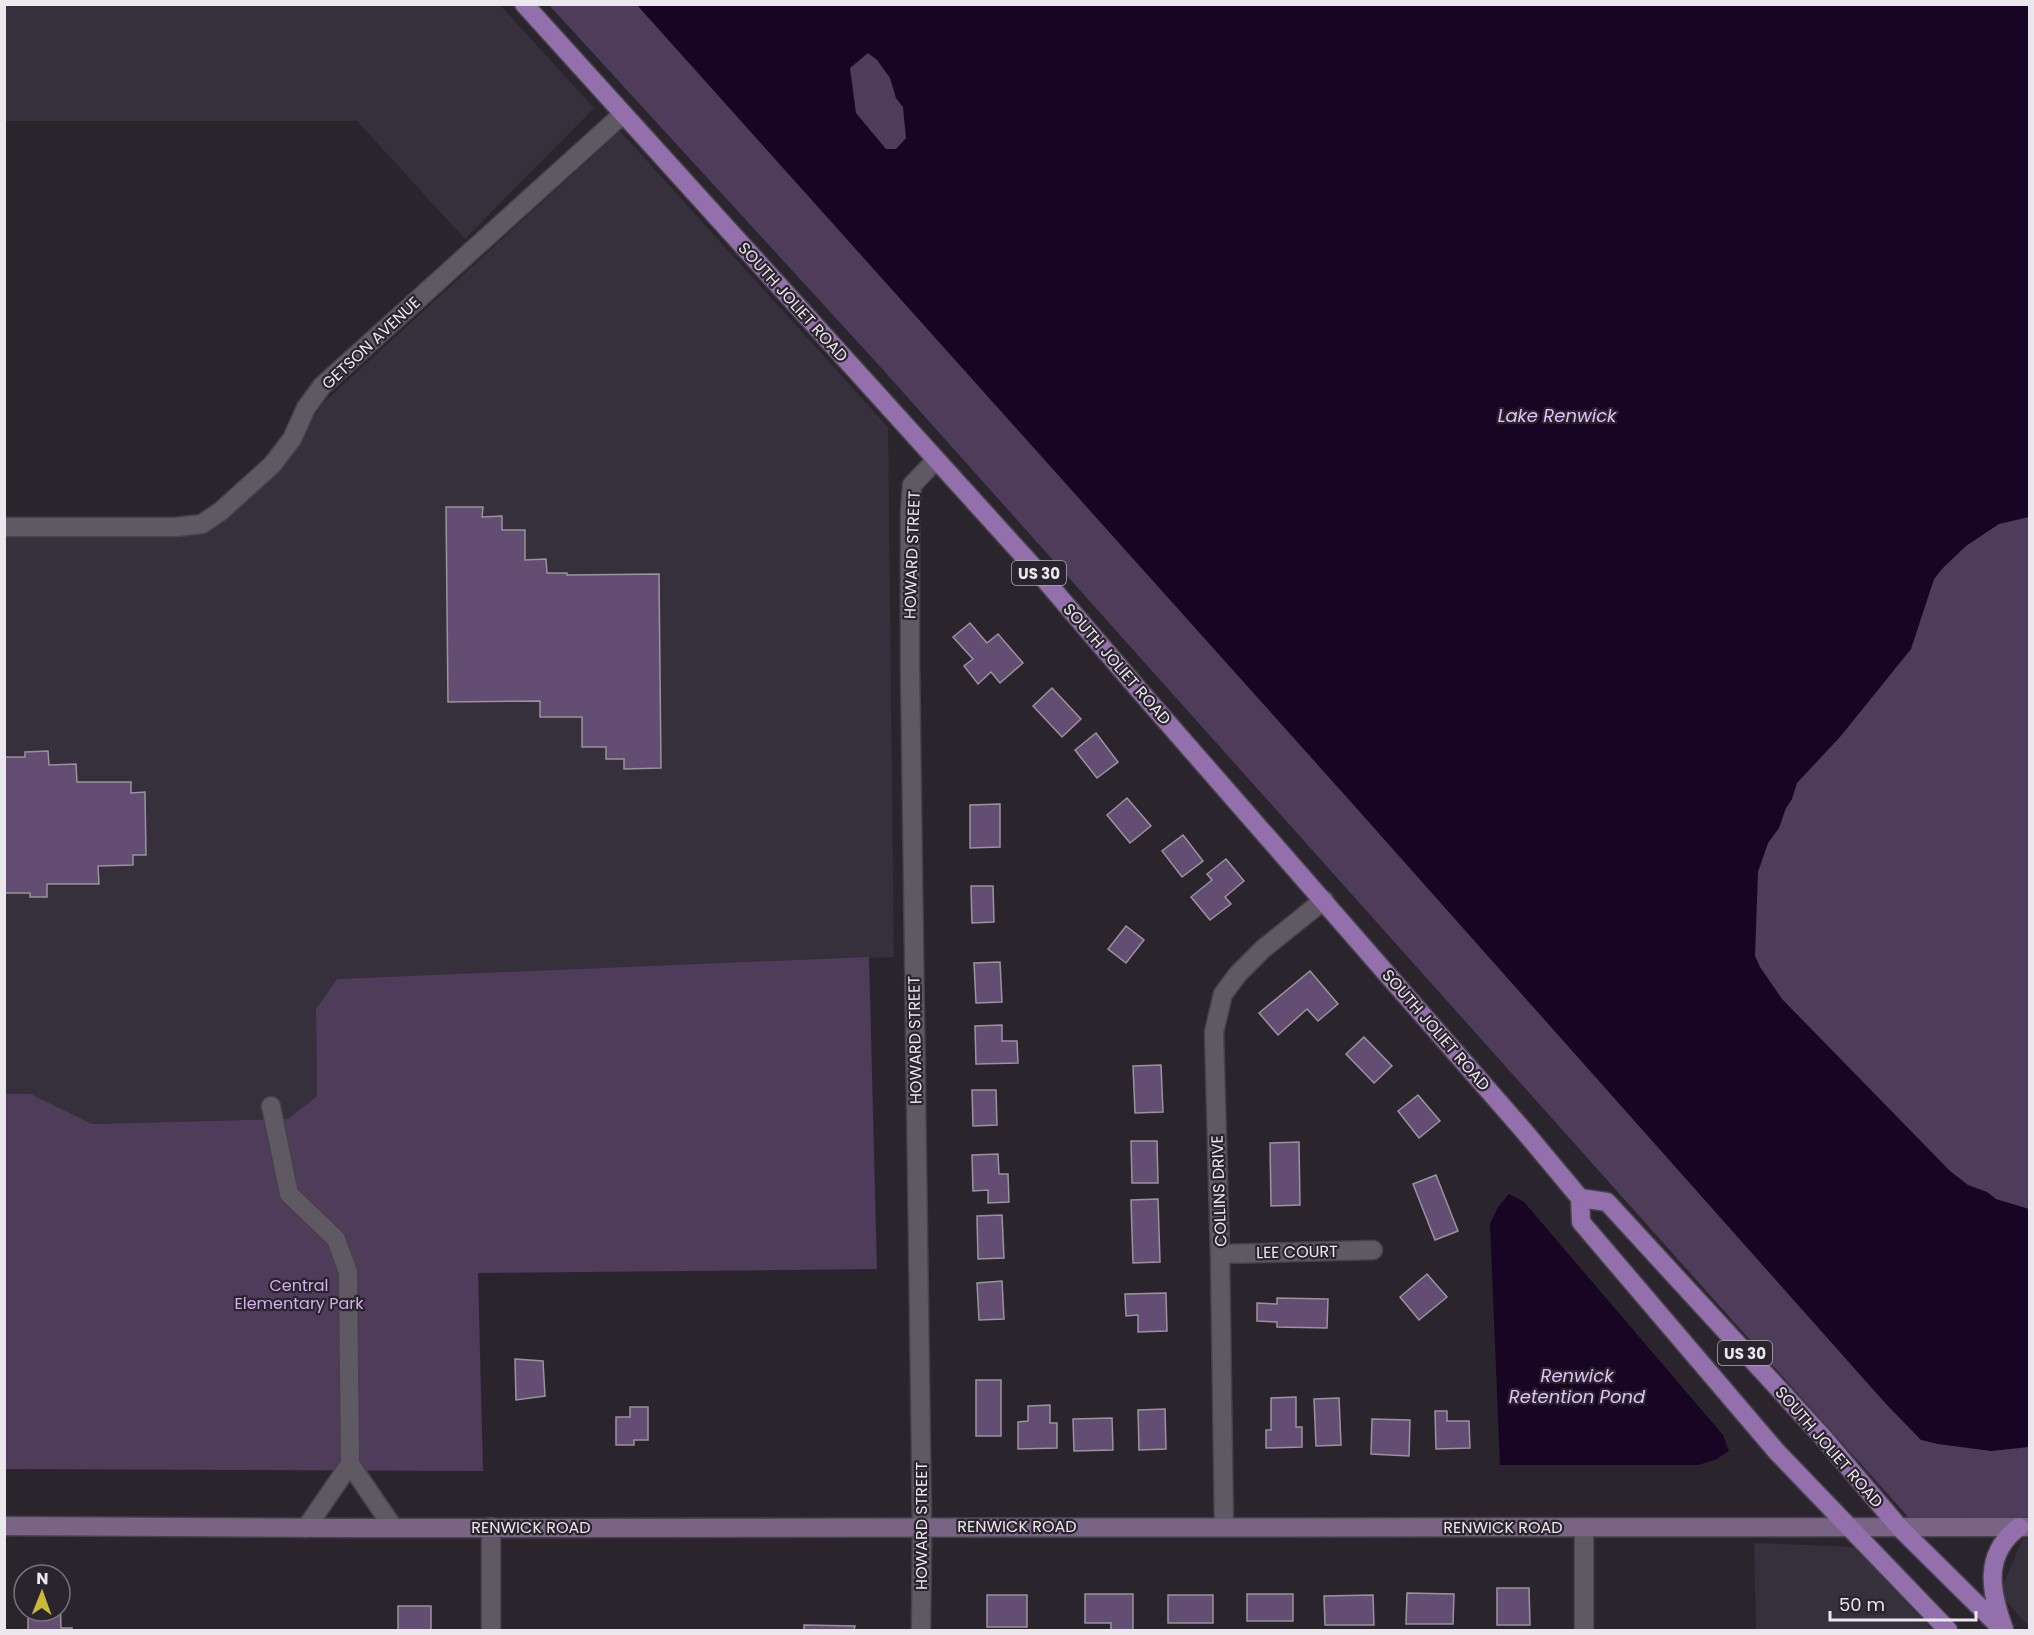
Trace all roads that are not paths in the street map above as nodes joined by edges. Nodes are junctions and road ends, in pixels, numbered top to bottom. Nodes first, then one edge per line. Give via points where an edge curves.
1 (524, 4) edge
2 (623, 114) junction
3 (936, 460) junction
4 (4, 527) edge
5 (1324, 900) junction
6 (271, 1106) dead end
7 (1580, 1198) junction
8 (1373, 1250) dead end
9 (1220, 1254) junction
10 (350, 1464) junction
11 (4, 1526) edge
12 (922, 1526) junction
13 (393, 1527) junction
14 (490, 1527) junction
15 (1224, 1527) junction
16 (1584, 1527) junction
17 (1848, 1527) junction
18 (1899, 1527) junction
19 (2024, 1527) edge
20 (306, 1528) junction
21 (491, 1630) edge
22 (921, 1630) edge
23 (1584, 1630) edge
24 (1948, 1630) edge
25 (2003, 1630) edge

1 - 2 main road, SOUTH JOLIET ROAD / US 30
2 - 3 main road, SOUTH JOLIET ROAD / US 30
2 - 4 street, GETSON AVENUE via 322,386 272,465 202,524
3 - 5 main road, SOUTH JOLIET ROAD / US 30
3 - 12 street, HOWARD STREET via 912,485 910,513
5 - 7 main road, SOUTH JOLIET ROAD / US 30
5 - 9 street, COLLINS DRIVE via 1263,949 1223,994 1214,1032
6 - 10 street via 289,1194 336,1239 348,1272
7 - 17 main road, US 30 via 1581,1222 1777,1452
7 - 18 main road, SOUTH JOLIET ROAD / US 30 via 1607,1202 1822,1436
8 - 9 street, LEE COURT
9 - 15 street, COLLINS DRIVE
10 - 13 street
10 - 20 street
11 - 20 street, RENWICK ROAD
12 - 14 street, RENWICK ROAD
12 - 15 street, RENWICK ROAD
12 - 22 street, HOWARD STREET
13 - 14 street, RENWICK ROAD
13 - 20 street, RENWICK ROAD
14 - 21 street
15 - 16 street, RENWICK ROAD
16 - 17 street, RENWICK ROAD
16 - 23 street
17 - 18 street, RENWICK ROAD
17 - 24 main road, US 30
18 - 19 street, RENWICK ROAD
18 - 25 main road, US 30
19 - 25 main road via 2004,1541 1993,1569 1995,1603

